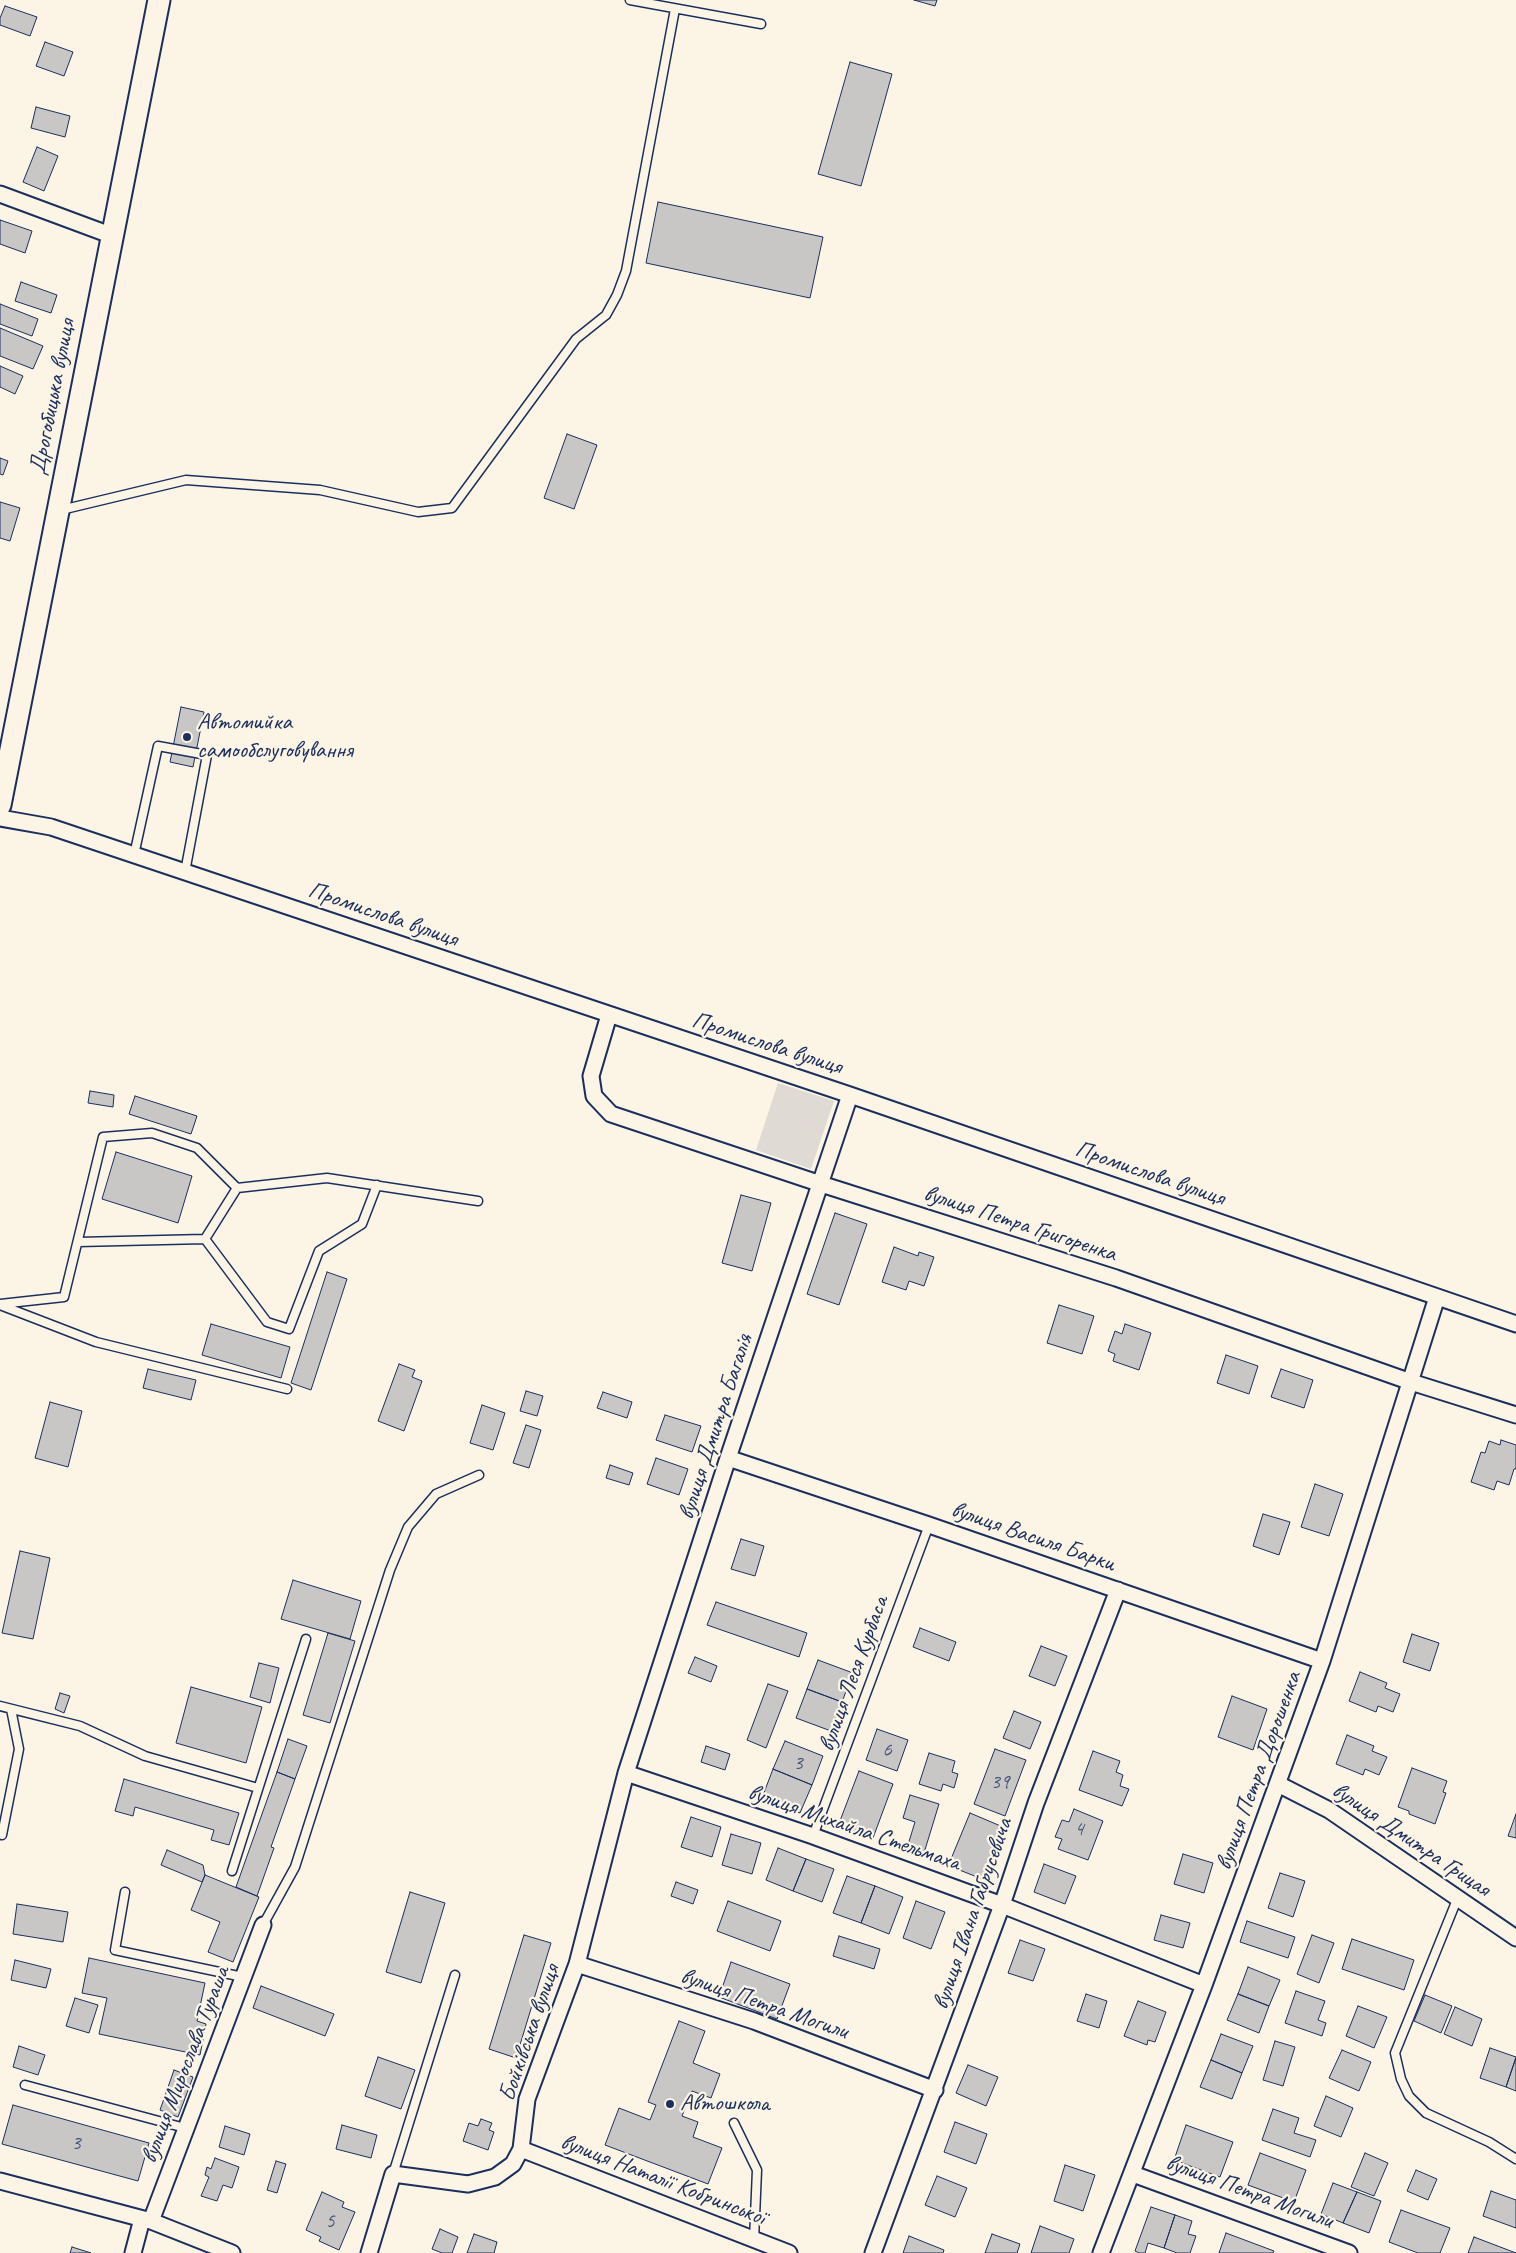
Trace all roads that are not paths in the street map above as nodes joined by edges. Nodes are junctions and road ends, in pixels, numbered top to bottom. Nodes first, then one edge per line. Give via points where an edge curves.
1 (159, 0) edge
2 (630, 0) edge
3 (675, 8) junction
4 (761, 24) dead end
5 (0, 194) edge
6 (113, 236) junction
7 (57, 512) junction
8 (5, 755) edge
9 (0, 804) edge
10 (0, 818) edge
11 (134, 855) junction
12 (185, 872) junction
13 (609, 1015) junction
14 (850, 1095) junction
15 (821, 1184) junction
16 (377, 1185) junction
17 (237, 1188) junction
18 (478, 1201) dead end
19 (206, 1239) junction
20 (78, 1242) junction
21 (1437, 1296) junction
22 (0, 1305) edge
23 (1516, 1324) edge
24 (1411, 1382) junction
25 (287, 1389) dead end
26 (1516, 1415) edge
27 (728, 1458) junction
28 (479, 1475) dead end
29 (930, 1525) junction
30 (1118, 1590) junction
31 (306, 1639) dead end
32 (1322, 1661) junction
33 (0, 1706) edge
34 (11, 1709) junction
35 (626, 1773) junction
36 (1278, 1784) junction
37 (258, 1788) junction
38 (2, 1834) dead end
39 (813, 1836) junction
40 (232, 1871) dead end
41 (125, 1892) dead end
42 (1458, 1897) junction
43 (1002, 1905) junction
44 (263, 1925) joint
45 (1516, 1938) edge
46 (577, 1964) junction
47 (455, 1975) dead end
48 (243, 1977) junction
49 (1204, 1985) junction
50 (25, 2085) dead end
51 (935, 2090) junction
52 (734, 2123) dead end
53 (185, 2128) junction
54 (520, 2149) junction
55 (1516, 2159) edge
56 (394, 2174) junction
57 (1133, 2174) junction
58 (0, 2181) edge
59 (147, 2220) junction
60 (754, 2240) junction
61 (133, 2253) edge
62 (232, 2253) edge
63 (369, 2253) edge
64 (789, 2253) edge
65 (874, 2253) edge
66 (1101, 2253) edge
67 (1349, 2253) edge

1 - 6 main road, Дрогобицька вулиця
2 - 3 lane
3 - 4 lane
3 - 7 lane via 626,271 618,294 606,315 576,339 452,508 418,512 320,490 186,480
5 - 6 street
6 - 7 main road, Дрогобицька вулиця
7 - 8 main road, Дрогобицька вулиця
8 - 9 main road, Дрогобицька вулиця
10 - 11 street, Промислова вулиця via 51,827
11 - 12 street, Промислова вулиця
11 - 12 lane via 158,746 207,755
12 - 13 street, Промислова вулиця
13 - 14 street, Промислова вулиця
13 - 15 street, вулиця Петра Григоренка via 592,1076 594,1096 611,1114
14 - 15 street, вулиця Дмитра Багалія
14 - 21 street, Промислова вулиця
15 - 24 street, вулиця Петра Григоренка via 1116,1278
15 - 27 street, вулиця Дмитра Багалія
16 - 17 lane via 327,1178
16 - 18 lane
16 - 19 lane via 362,1224 319,1251 289,1329 267,1322
17 - 19 lane
17 - 20 lane via 197,1148 152,1133 103,1137
19 - 20 lane
20 - 22 lane via 64,1297
21 - 23 street, Промислова вулиця
21 - 24 street, вулиця Петра Дорошенка
22 - 25 lane via 96,1342
24 - 26 street, вулиця Петра Григоренка
24 - 32 street, вулиця Петра Дорошенка
27 - 29 street, вулиця Василя Барки
27 - 35 street, вулиця Дмитра Багалія
28 - 44 lane via 436,1494 408,1526 390,1570 295,1867
29 - 30 street, вулиця Василя Барки
29 - 39 lane, вулиця Леся Курбаса
30 - 32 street, вулиця Василя Барки
30 - 43 street, вулиця Івана Габрусевича via 1036,1803
31 - 37 lane
32 - 36 street, вулиця Петра Дорошенка
33 - 34 lane
34 - 37 lane via 80,1726 145,1756
34 - 38 lane via 19,1749
35 - 39 street, вулиця Михайла Стельмаха
35 - 46 street, Бойківська вулиця
36 - 42 street, вулиця Дмитра Грицая via 1329,1810
36 - 49 street, вулиця Петра Дорошенка
37 - 40 lane
39 - 43 street, вулиця Михайла Стельмаха
41 - 48 lane via 115,1950
42 - 45 street, вулиця Дмитра Грицая
42 - 55 lane via 1396,2053 1401,2079 1409,2096 1426,2112 1490,2142
43 - 49 street, вулиця Михайла Стельмаха
43 - 51 street, вулиця Івана Габрусевича
44 - 48 street, вулиця Мирослава Тураша
46 - 51 street, вулиця Петра Могили via 754,2021
46 - 54 street, Бойківська вулиця via 527,2099
47 - 56 lane
48 - 53 street, вулиця Мирослава Тураша
49 - 57 street, вулиця Петра Дорошенка
50 - 53 lane
51 - 65 street, вулиця Івана Габрусевича
52 - 60 lane via 757,2170
53 - 59 street, вулиця Мирослава Тураша
54 - 56 street, Бойківська вулиця via 513,2164 495,2177 468,2184
54 - 60 street, вулиця Наталії Кобринської
56 - 63 street
57 - 66 street, вулиця Петра Дорошенка
57 - 67 street, вулиця Петра Могили
58 - 59 street
59 - 61 street, вулиця Мирослава Тураша
59 - 62 street
60 - 64 street, вулиця Наталії Кобринської

